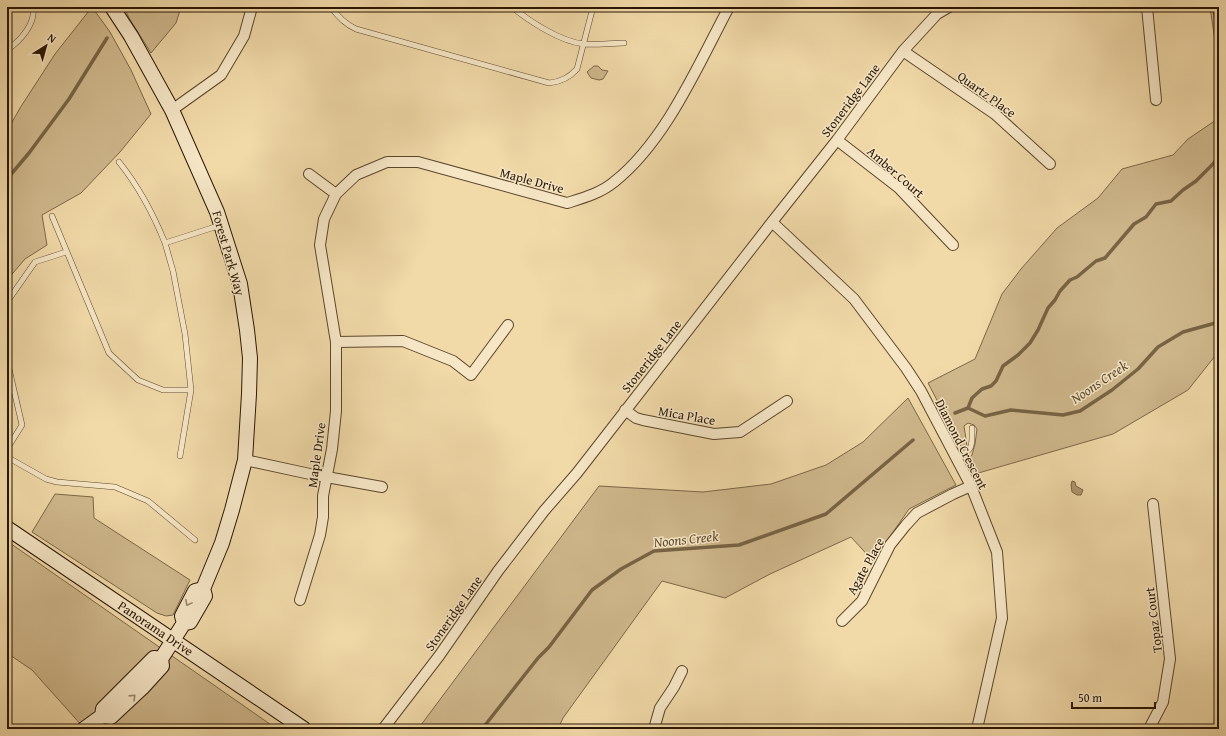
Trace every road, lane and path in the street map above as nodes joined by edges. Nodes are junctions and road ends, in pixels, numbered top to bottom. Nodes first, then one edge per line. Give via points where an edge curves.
1 (33, 7) edge
2 (112, 7) edge
3 (252, 7) edge
4 (331, 7) edge
5 (512, 7) edge
6 (593, 7) edge
7 (729, 7) edge
8 (949, 7) edge
9 (1147, 7) edge
10 (624, 43) dead end
11 (583, 44) junction
12 (7, 50) edge
13 (903, 51) junction
14 (1156, 100) dead end
15 (172, 110) junction
16 (837, 140) junction
17 (119, 162) dead end
18 (1050, 164) dead end
19 (309, 174) dead end
20 (336, 194) junction
21 (52, 216) dead end
22 (772, 222) junction
23 (222, 225) junction
24 (165, 243) junction
25 (952, 244) dead end
26 (66, 252) junction
27 (7, 302) edge
28 (508, 325) dead end
29 (336, 342) junction
30 (7, 360) edge
31 (191, 390) junction
32 (787, 401) dead end
33 (625, 410) junction
34 (972, 428) dead end
35 (7, 449) edge
36 (180, 456) dead end
37 (7, 457) edge
38 (956, 458) junction
39 (245, 460) junction
40 (327, 477) junction
41 (970, 486) junction
42 (382, 487) dead end
43 (1153, 504) dead end
44 (7, 528) edge
45 (195, 540) dead end
46 (300, 600) dead end
47 (842, 621) dead end
48 (174, 640) junction
49 (682, 670) dead end
50 (84, 729) edge
51 (304, 729) edge
52 (383, 729) edge
53 (654, 729) edge
54 (978, 729) edge
55 (1150, 729) edge

1 - 12 lane via 32,20 21,37
2 - 15 street, Forest Park Way
3 - 15 street via 244,36 221,75
4 - 11 lane via 338,17 356,30 549,83 571,76 577,69
5 - 11 lane via 561,38
6 - 11 lane
7 - 20 street, Maple Drive via 673,113 640,156 614,183 587,197 567,203 418,162 387,162 356,175
8 - 13 street, Stoneridge Lane via 937,14
9 - 14 street
10 - 11 lane
13 - 16 street, Stoneridge Lane
13 - 18 street, Quartz Place via 995,114
15 - 23 street, Forest Park Way
16 - 22 street, Stoneridge Lane
16 - 25 street, Amber Court via 899,188
17 - 24 lane via 142,195
19 - 20 street
20 - 29 street, Maple Drive via 324,219 320,245
21 - 26 lane
22 - 33 street, Stoneridge Lane
22 - 38 street, Diamond Crescent via 854,299 921,391
23 - 24 lane
23 - 39 street, Forest Park Way via 240,284 250,358
24 - 31 lane via 173,270 185,334
26 - 27 lane via 36,262
26 - 31 lane via 109,353 138,380 163,390
28 - 29 street via 471,375 454,361 403,341
29 - 40 street, Maple Drive via 336,411
30 - 35 lane via 22,426
31 - 36 lane
32 - 33 street, Mica Place via 740,432 714,434 643,420
33 - 52 street, Stoneridge Lane via 498,571 439,656
34 - 38 lane via 970,450
37 - 45 lane via 46,479 115,487 148,501
38 - 41 street, Diamond Crescent
39 - 40 street
39 - 48 street, Forest Park Way via 222,543 203,589 205,596 190,622 184,623
40 - 42 street
40 - 46 street, Maple Drive via 320,535
41 - 47 street, Agate Place via 917,513 890,545 862,601
41 - 54 street, Diamond Crescent via 997,552 1002,618
43 - 55 street, Topaz Court via 1170,659 1163,702
44 - 48 street, Panorama Drive
48 - 50 street, Forest Park Way via 161,659 162,666 142,688 111,717 102,716
48 - 51 street, Panorama Drive
49 - 53 street via 660,708

